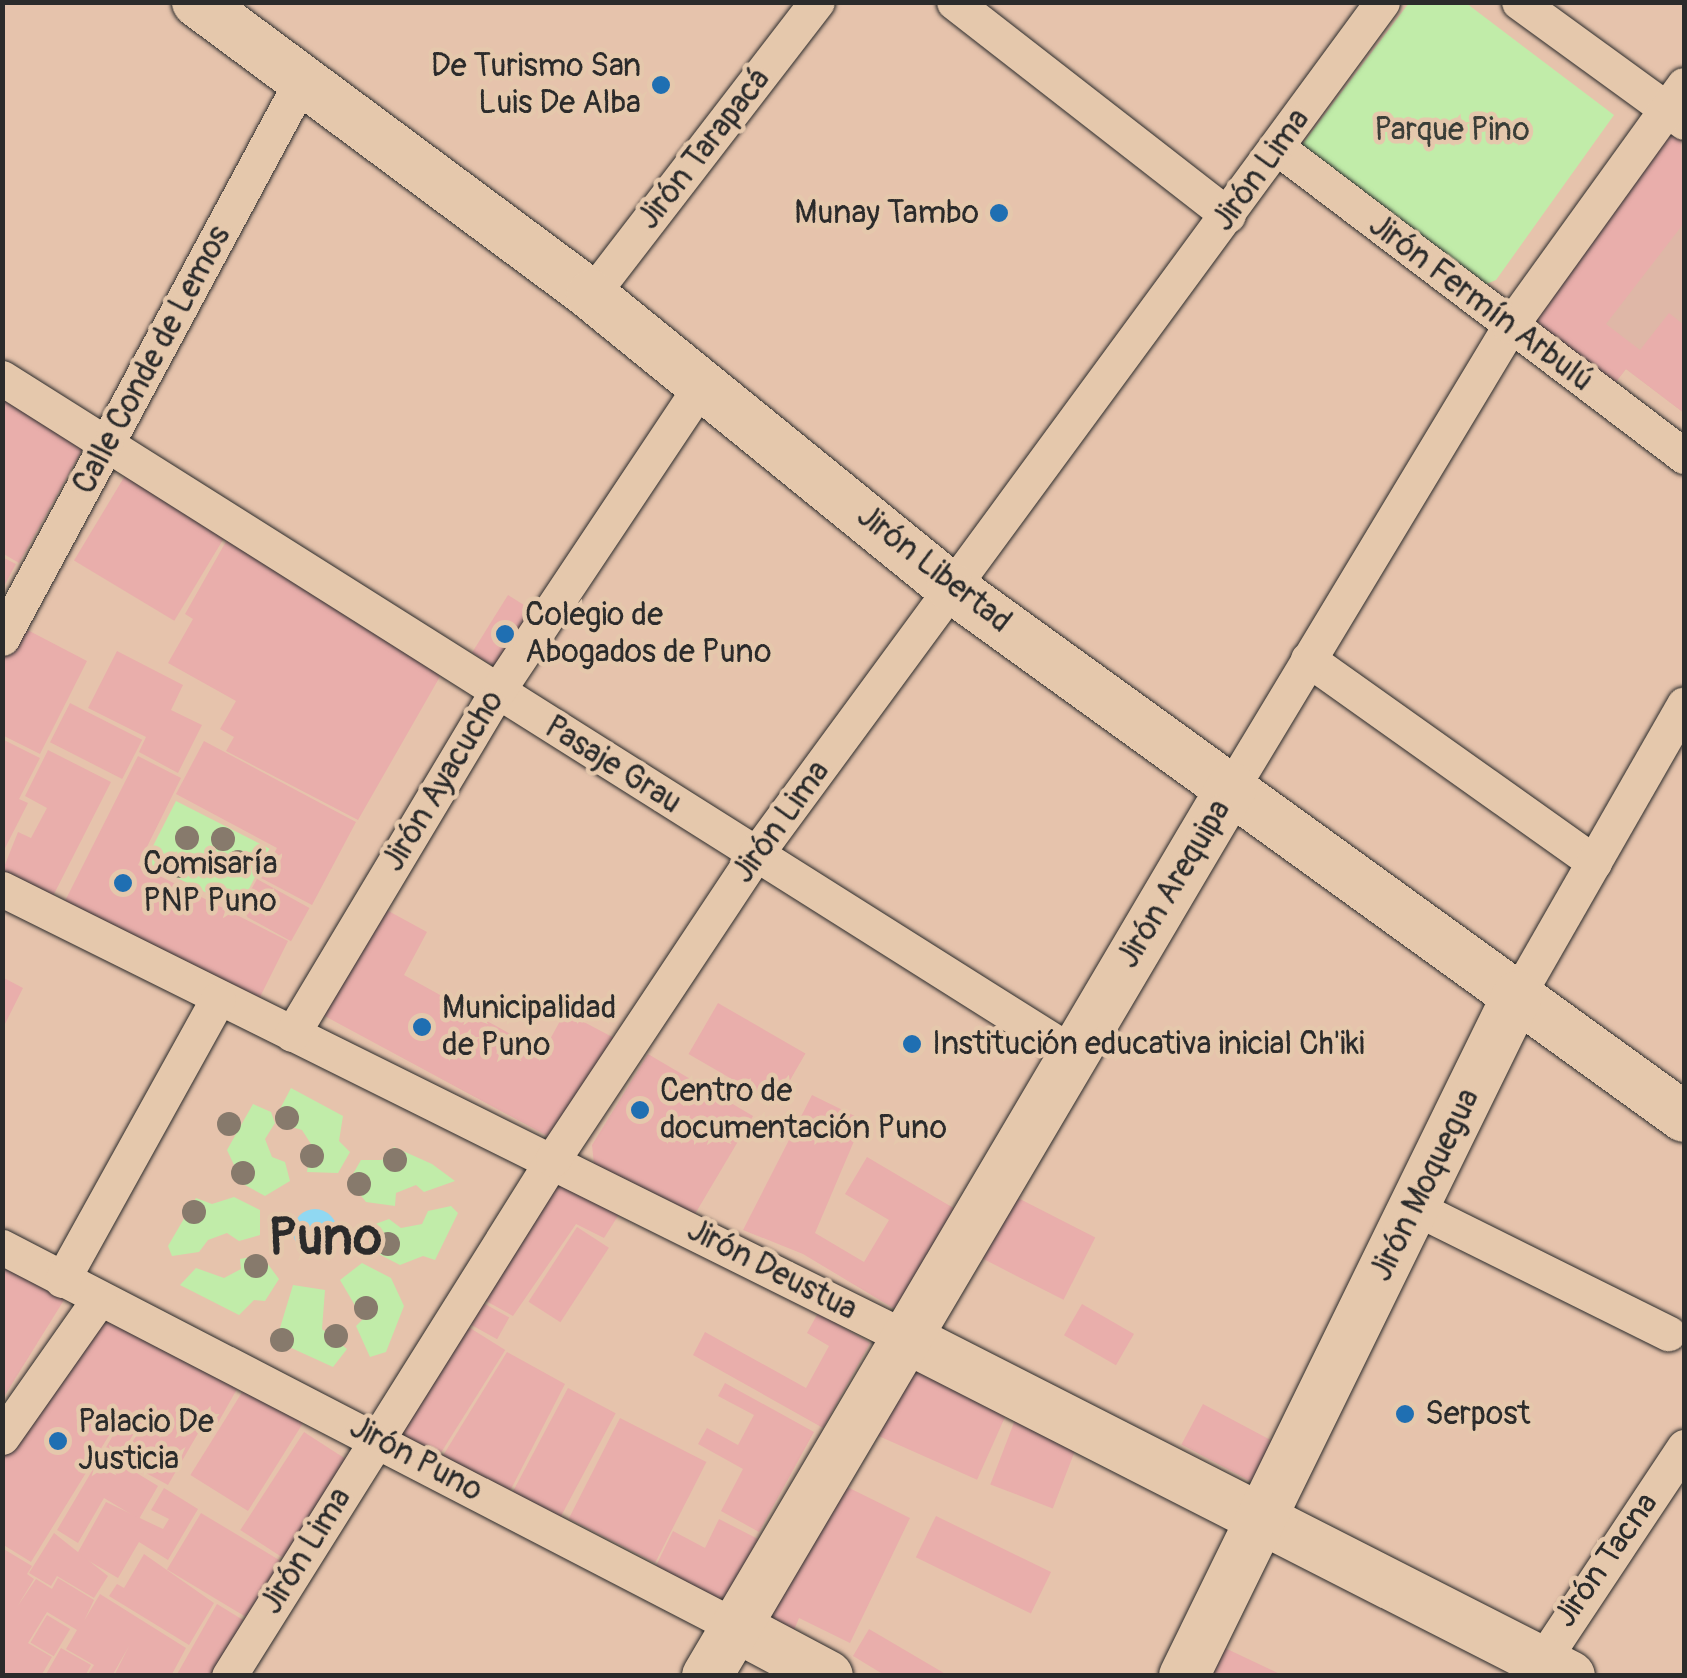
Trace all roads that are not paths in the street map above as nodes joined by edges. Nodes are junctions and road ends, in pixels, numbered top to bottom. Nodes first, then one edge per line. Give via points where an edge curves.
1 (818, 2) edge
2 (954, 2) edge
3 (1382, 2) edge
4 (1519, 2) edge
5 (213, 7) edge
6 (301, 82) junction
7 (1678, 105) edge
8 (1278, 148) junction
9 (1228, 214) junction
10 (591, 295) junction
11 (1510, 326) junction
12 (2, 378) edge
13 (703, 383) junction
14 (107, 444) junction
15 (1684, 456) edge
16 (952, 588) junction
17 (2, 638) edge
18 (1308, 659) junction
19 (496, 693) junction
20 (1684, 704) edge
21 (1232, 786) junction
22 (756, 854) junction
23 (1594, 862) junction
24 (2, 890) edge
25 (1518, 996) junction
26 (218, 999) junction
27 (292, 1034) junction
28 (1074, 1054) junction
29 (1684, 1117) edge
30 (553, 1159) junction
31 (1414, 1207) junction
32 (2, 1247) edge
33 (62, 1280) junction
34 (99, 1298) junction
35 (1668, 1333) dead end
36 (906, 1338) junction
37 (2, 1437) edge
38 (376, 1437) junction
39 (1684, 1446) edge
40 (1260, 1518) junction
41 (736, 1627) junction
42 (1547, 1670) edge
43 (229, 1676) edge
44 (707, 1676) edge
45 (828, 1676) edge
46 (1184, 1676) edge

1 - 10 street, Jirón Tarapacá
2 - 9 street
3 - 8 street, Jirón Lima
4 - 7 street
5 - 6 street, Jirón Libertad
6 - 10 street, Jirón Libertad
6 - 14 street, Calle Conde de Lemos
7 - 11 street, Jirón Arequipa
8 - 9 street, Jirón Lima
8 - 11 street, Jirón Fermín Arbulú
9 - 16 street, Jirón Lima
10 - 13 street, Jirón Libertad
11 - 15 street, Jirón Fermín Arbulú
11 - 18 street, Jirón Arequipa
12 - 14 street, Pasaje Grau
13 - 16 street, Jirón Libertad
13 - 19 street, Jirón Ayacucho
14 - 17 street, Calle Conde de Lemos
14 - 19 street, Pasaje Grau
16 - 21 street, Jirón Libertad
16 - 22 street, Jirón Lima
18 - 21 street, Jirón Arequipa
18 - 23 street
19 - 22 street, Pasaje Grau
19 - 27 street, Jirón Ayacucho
20 - 23 street, Jirón Moquegua
21 - 25 street, Jirón Libertad
21 - 28 street, Jirón Arequipa
22 - 28 street, Pasaje Grau
22 - 30 street, Jirón Lima
23 - 25 street, Jirón Moquegua
24 - 26 street, Jirón Deustua
25 - 29 street, Jirón Libertad
25 - 31 street, Jirón Moquegua
26 - 27 street, Jirón Deustua
26 - 33 street
27 - 30 street, Jirón Deustua
28 - 36 street, Jirón Arequipa
30 - 36 street, Jirón Deustua
30 - 38 street, Jirón Lima
31 - 35 street
31 - 40 street, Jirón Moquegua
32 - 33 street, Jirón Puno
33 - 34 street, Jirón Puno
34 - 37 street
34 - 38 street, Jirón Puno
36 - 40 street, Jirón Deustua
36 - 41 street, Jirón Arequipa
38 - 41 street, Jirón Puno
38 - 43 street, Jirón Lima
39 - 42 street, Jirón Tacna
40 - 42 street, Jirón Deustua
40 - 46 street, Jirón Moquegua
41 - 44 street, Jirón Arequipa
41 - 45 street, Jirón Puno

